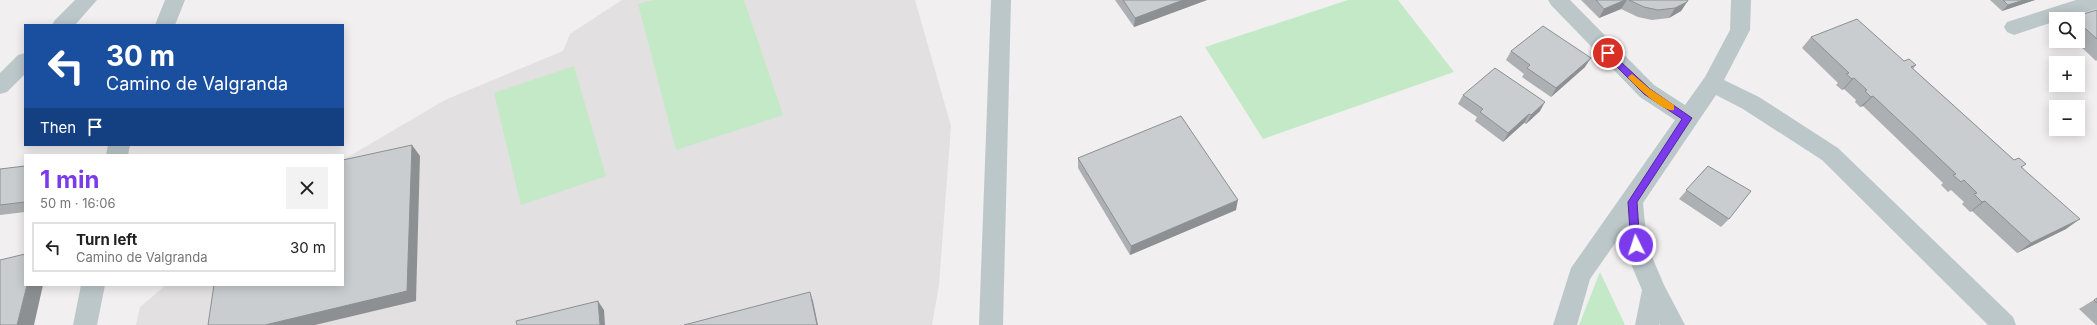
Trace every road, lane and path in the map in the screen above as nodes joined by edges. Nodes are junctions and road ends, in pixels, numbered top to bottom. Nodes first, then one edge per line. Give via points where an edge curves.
1 (88, 0) edge
2 (175, 0) edge
3 (1001, 0) edge
4 (1558, 0) edge
5 (1741, 0) edge
6 (2097, 1) edge
7 (63, 24) edge
8 (165, 24) edge
9 (2014, 27) dead end
10 (24, 62) edge
11 (1712, 83) junction
12 (0, 86) edge
13 (1688, 118) junction
14 (1632, 202) junction
15 (93, 286) edge
16 (1654, 290) junction
17 (85, 325) edge
18 (991, 325) edge
19 (1564, 325) edge
20 (1647, 325) edge
21 (1673, 325) edge
22 (2004, 325) edge

1 - 7 street
2 - 8 street
3 - 18 street
4 - 13 street via 1647,91
5 - 11 street via 1740,30
6 - 9 street
10 - 12 street
11 - 13 street
11 - 22 street via 1750,103 1830,154
13 - 14 street
14 - 16 street via 1636,245
14 - 19 street via 1580,275
15 - 17 street
16 - 20 street
16 - 21 street

